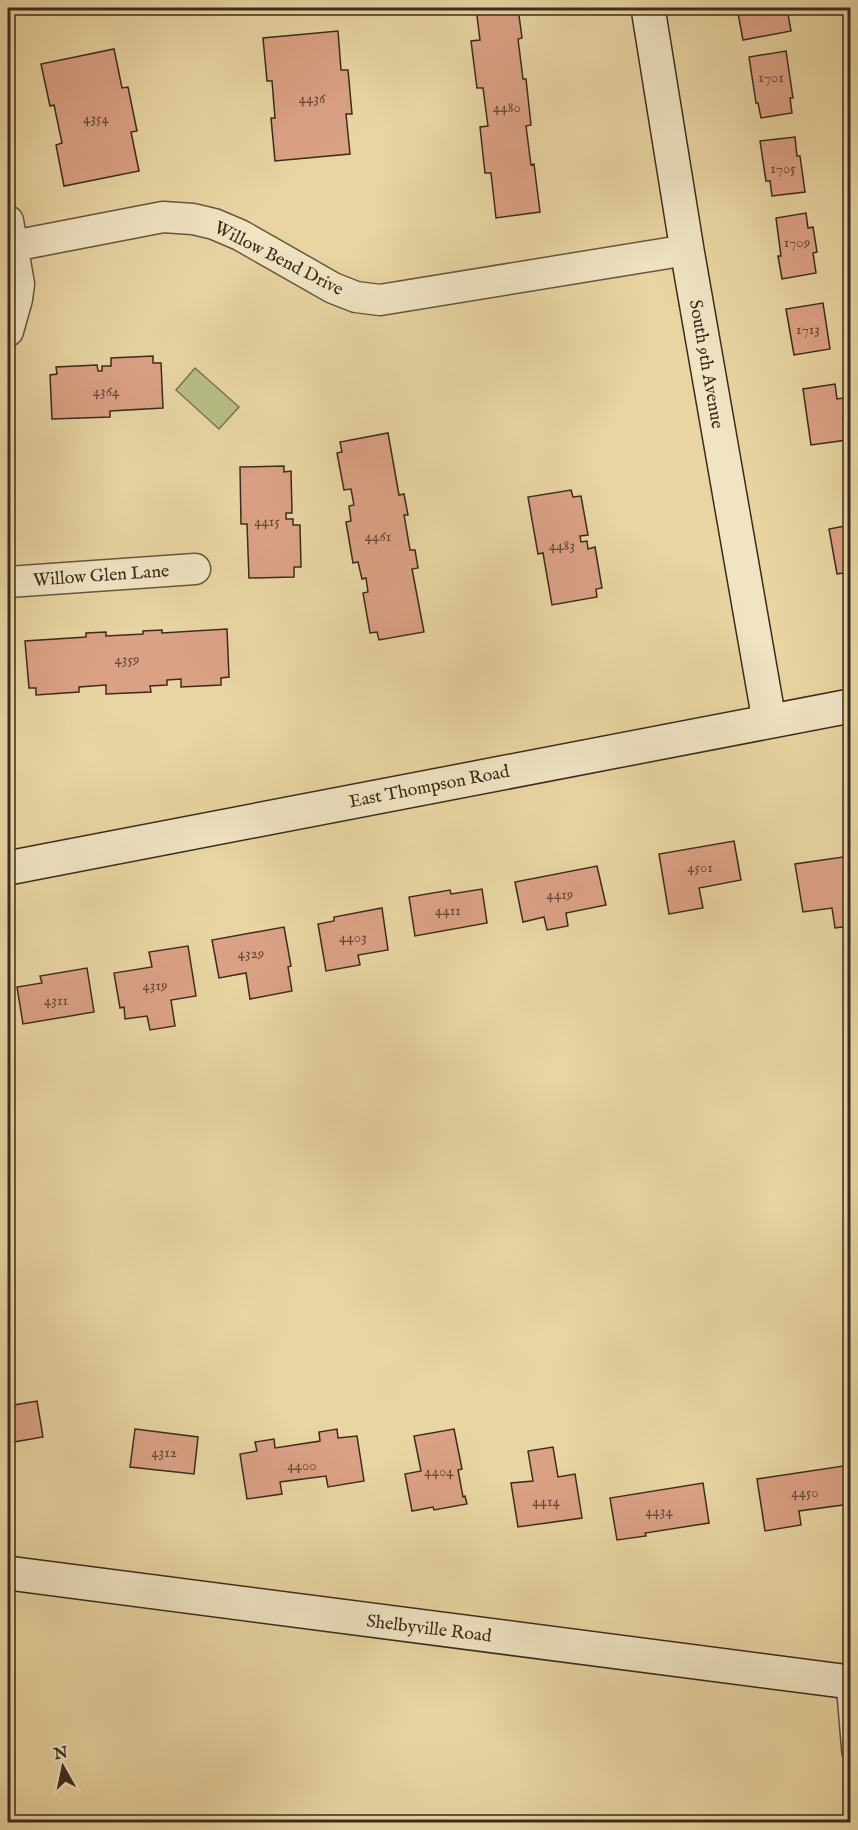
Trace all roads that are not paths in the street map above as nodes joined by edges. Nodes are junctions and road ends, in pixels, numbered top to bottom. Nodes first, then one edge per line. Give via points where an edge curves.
1 (648, 8) edge
2 (9, 238) edge
3 (687, 250) junction
4 (8, 331) edge
5 (195, 569) dead end
6 (8, 582) edge
7 (850, 706) edge
8 (769, 720) junction
9 (8, 868) edge
10 (8, 1573) edge
11 (847, 1682) edge
12 (850, 1753) edge

1 - 3 main road, South 9th Avenue
2 - 3 street, Willow Bend Drive via 163,217 193,219 240,235 333,288 356,297 380,300
2 - 4 street via 19,285
3 - 8 main road, South 9th Avenue
5 - 6 street, Willow Glen Lane
7 - 8 main road, East Thompson Road
8 - 9 main road, East Thompson Road
10 - 11 main road, Shelbyville Road
11 - 12 lane

